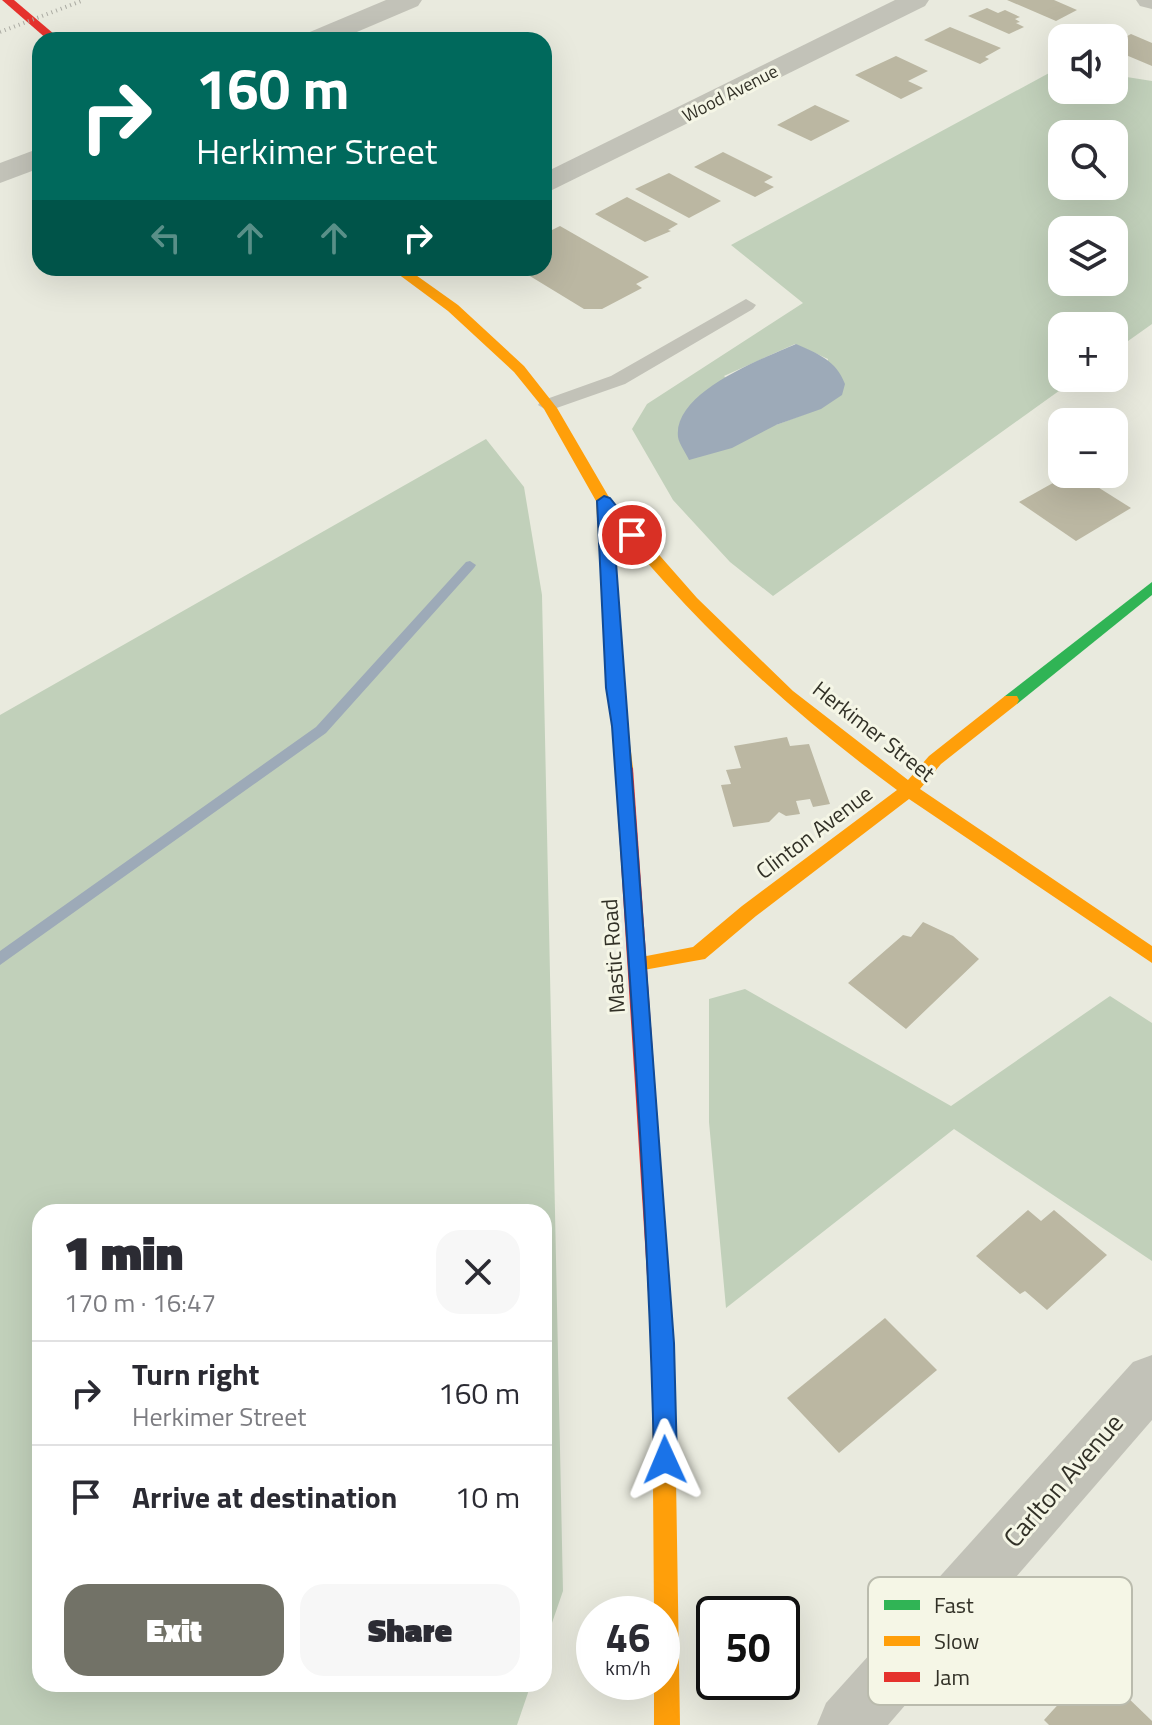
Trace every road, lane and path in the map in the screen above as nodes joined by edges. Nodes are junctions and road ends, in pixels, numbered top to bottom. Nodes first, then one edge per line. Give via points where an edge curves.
1 (7, 0) edge
2 (409, 0) edge
3 (916, 0) edge
4 (45, 32) edge
5 (334, 32) edge
6 (32, 160) edge
7 (0, 174) edge
8 (552, 181) edge
9 (408, 276) edge
10 (746, 305) dead end
11 (548, 405) junction
12 (604, 501) junction
13 (1152, 587) edge
14 (909, 790) junction
15 (1152, 956) edge
16 (638, 964) junction
17 (1152, 1380) edge
18 (978, 1577) edge
19 (868, 1702) edge
20 (667, 1725) edge
21 (848, 1725) edge

1 - 4 main road
2 - 5 street
3 - 8 street, Wood Avenue
6 - 7 street
9 - 11 main road, Mastic Road via 453,308 519,369
10 - 11 lane via 618,380
11 - 12 main road, Mastic Road
12 - 14 main road, Herkimer Street via 738,650
12 - 16 main road, Mastic Road
13 - 14 main road, Clinton Avenue via 935,760
14 - 15 main road, Herkimer Street
14 - 16 main road, Clinton Avenue via 698,954
16 - 20 main road, Mastic Road via 663,1343
17 - 18 street, Carlton Avenue
19 - 21 street, Carlton Avenue

